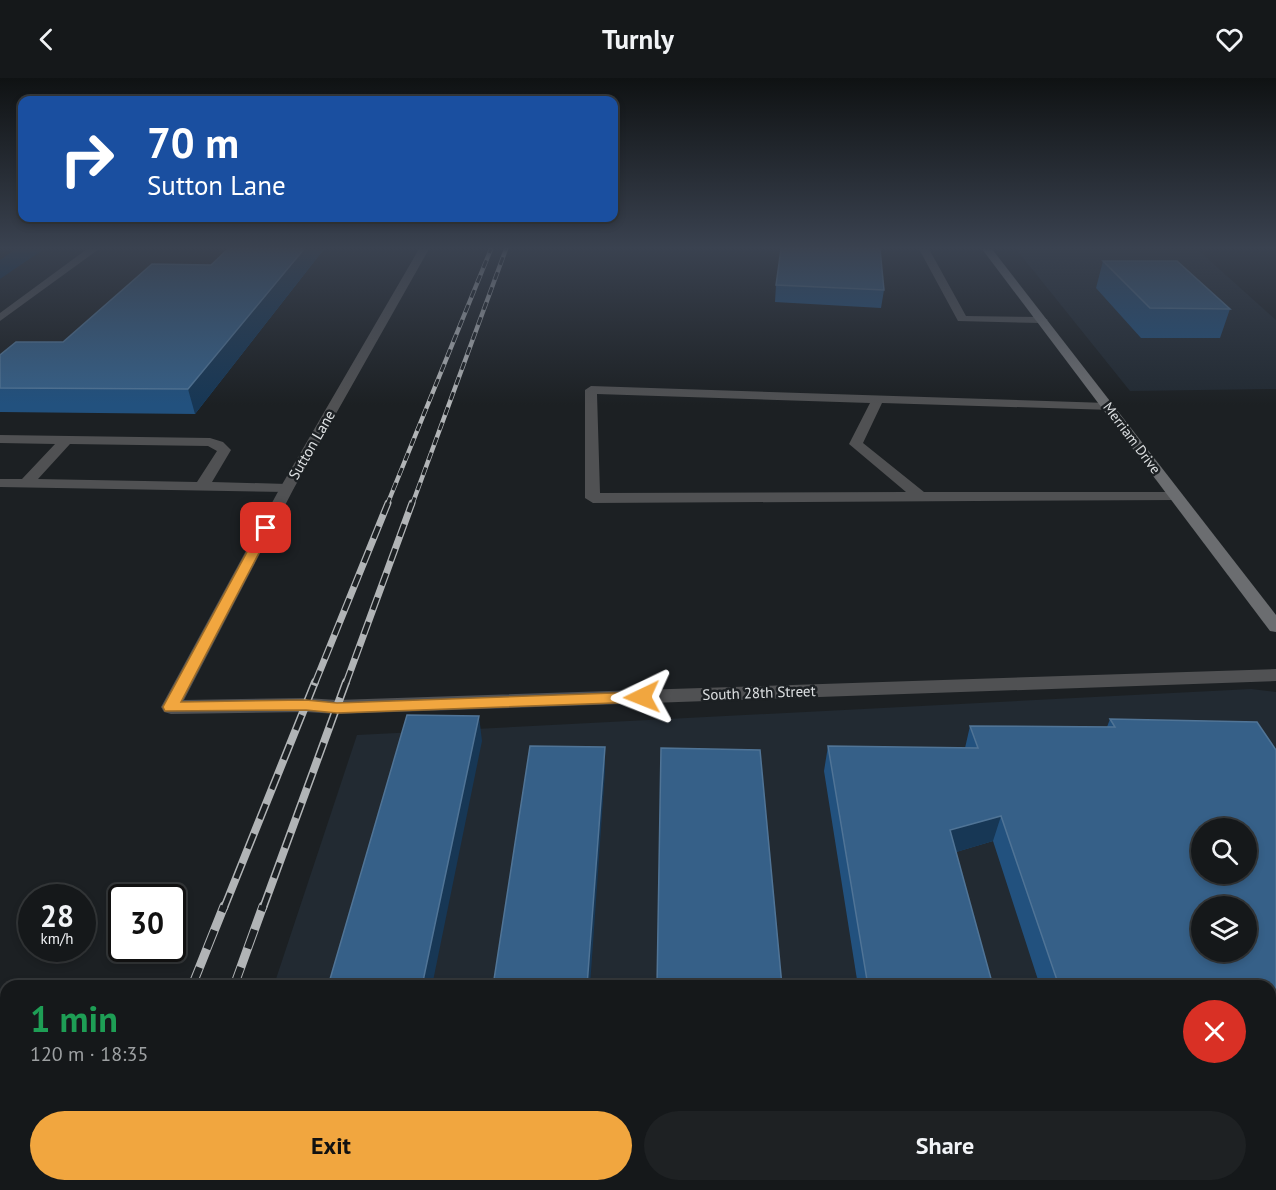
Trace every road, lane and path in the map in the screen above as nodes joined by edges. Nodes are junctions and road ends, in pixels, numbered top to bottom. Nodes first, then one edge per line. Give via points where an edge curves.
1 (23, 301) edge
2 (394, 301) edge
3 (952, 301) edge
4 (1027, 301) edge
5 (0, 318) edge
6 (1042, 320) junction
7 (878, 399) junction
8 (1107, 407) junction
9 (0, 439) edge
10 (66, 440) junction
11 (0, 483) edge
12 (26, 483) junction
13 (203, 485) junction
14 (288, 488) junction
15 (1176, 496) junction
16 (921, 497) junction
17 (1276, 627) edge
18 (1276, 675) edge
19 (171, 707) joint

1 - 5 street
2 - 14 street, Sutton Lane
3 - 6 street via 962,319
4 - 6 main road, Merriam Drive
6 - 8 main road, Merriam Drive
7 - 8 street
7 - 16 street via 856,444
7 - 16 street via 591,390 593,498
8 - 15 main road, Merriam Drive
9 - 10 street
10 - 12 street
10 - 13 street via 210,442 224,450
11 - 12 street
12 - 13 street
13 - 14 street
14 - 19 street, Sutton Lane
15 - 16 street
15 - 17 main road, Merriam Drive
18 - 19 street, South 28th Street via 337,708

